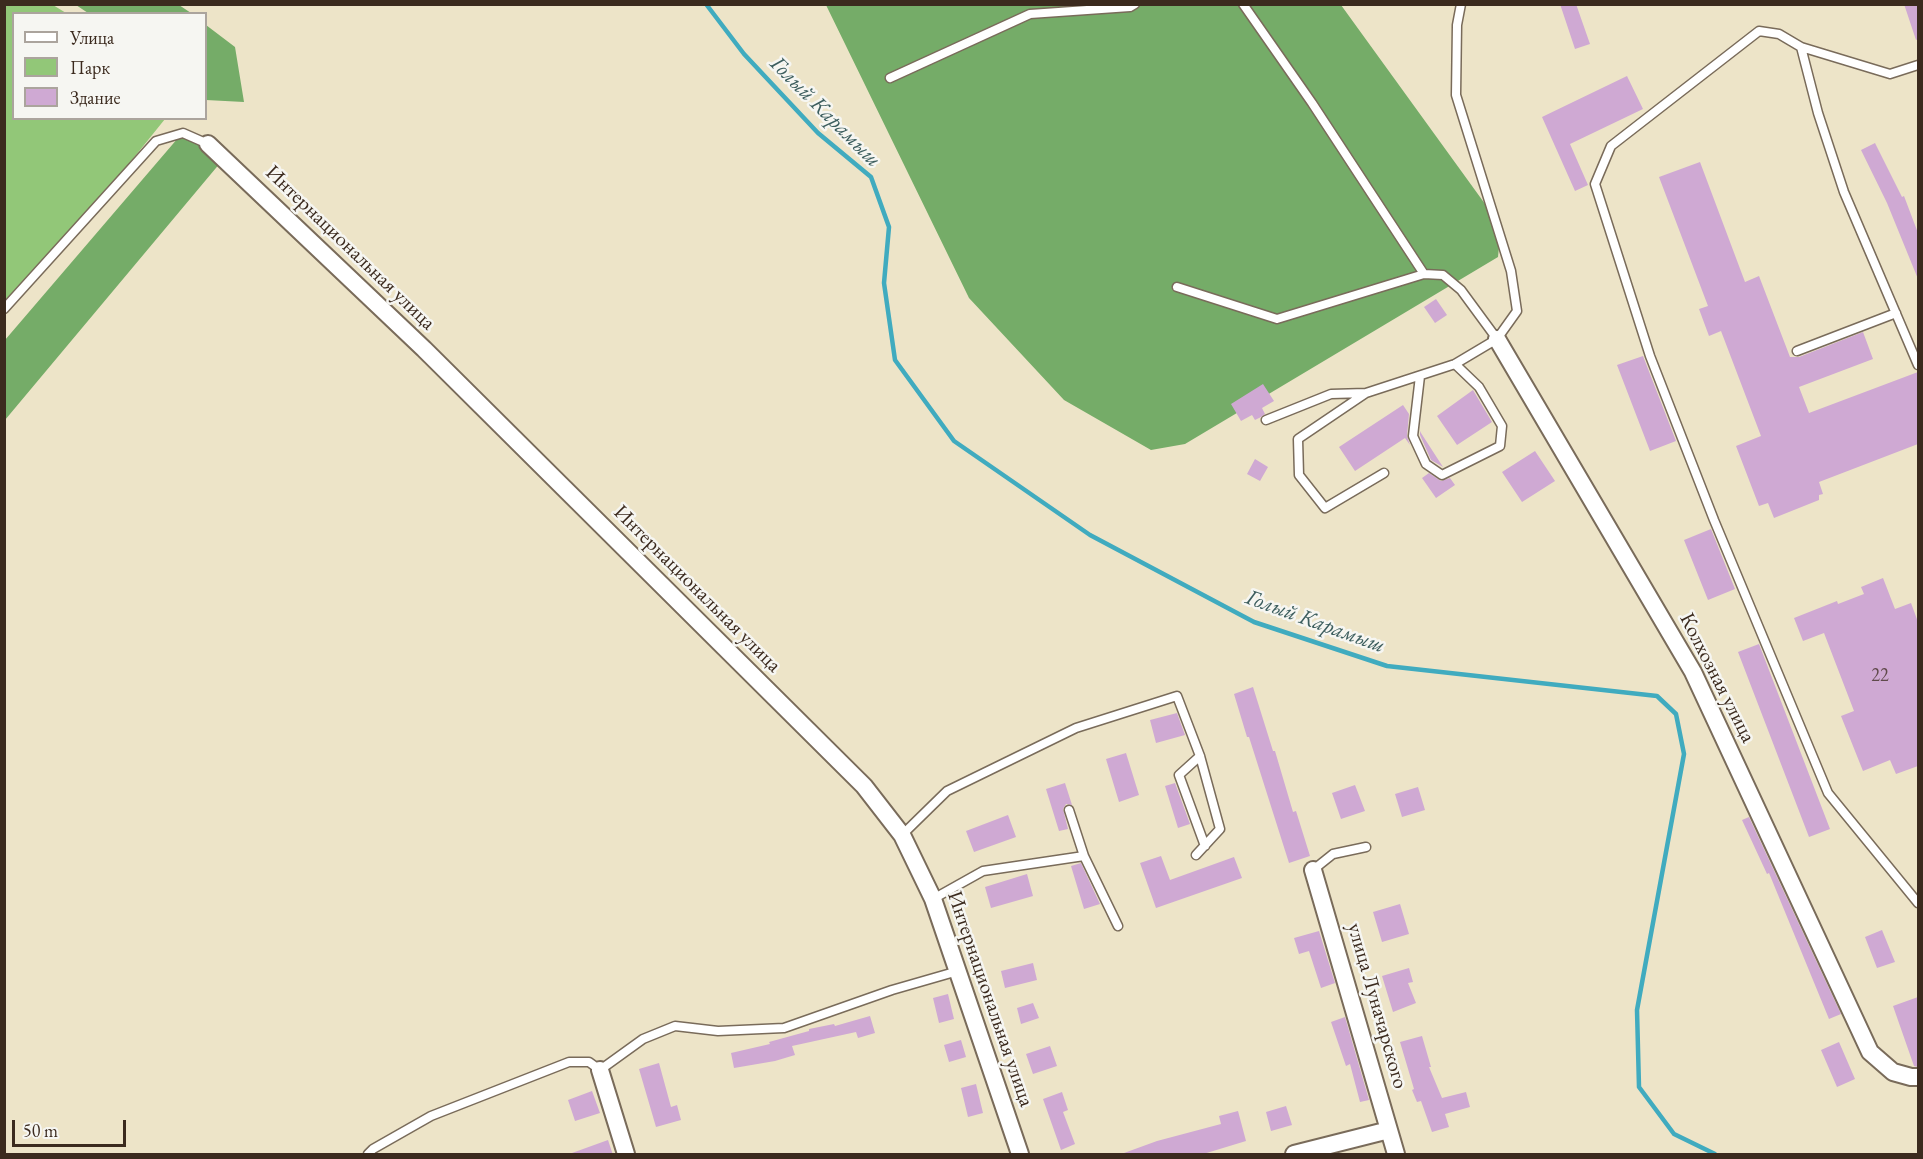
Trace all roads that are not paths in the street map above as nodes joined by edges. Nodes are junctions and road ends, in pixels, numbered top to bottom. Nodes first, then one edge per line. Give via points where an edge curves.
1 (1135, 4) edge
2 (1243, 4) edge
3 (1461, 4) edge
4 (1801, 46) junction
5 (1918, 66) edge
6 (890, 78) dead end
7 (208, 144) joint
8 (1424, 274) junction
9 (1177, 287) dead end
10 (4, 309) edge
11 (1896, 313) junction
12 (1497, 339) junction
13 (1797, 351) dead end
14 (1455, 364) junction
15 (1918, 365) edge
16 (1420, 376) junction
17 (1366, 393) junction
18 (1266, 420) dead end
19 (1384, 473) dead end
20 (1200, 756) junction
21 (1069, 810) dead end
22 (902, 835) junction
23 (1205, 846) junction
24 (1366, 847) dead end
25 (1196, 855) dead end
26 (1084, 856) junction
27 (1313, 870) joint
28 (933, 899) junction
29 (1918, 903) edge
30 (1118, 926) dead end
31 (958, 971) junction
32 (600, 1070) junction
33 (1918, 1077) edge
34 (1389, 1130) junction
35 (368, 1155) edge
36 (626, 1155) edge
37 (1020, 1155) edge
38 (1294, 1155) edge
39 (1396, 1155) edge

1 - 6 lane via 1030,14
2 - 8 lane
3 - 12 lane via 1456,95 1511,271 1517,311
4 - 5 lane via 1890,74
4 - 11 lane via 1844,192
4 - 29 lane via 1779,34 1759,32 1611,146 1595,184 1650,357 1828,793
7 - 10 lane via 183,133 156,141
7 - 22 street, Интернациональная улица via 424,349 864,786
8 - 9 lane via 1277,319
8 - 12 lane via 1443,275 1461,290
11 - 13 lane
11 - 15 lane
12 - 14 lane
12 - 33 street, Колхозная улица via 1693,672 1870,1052 1893,1072
14 - 16 lane
14 - 16 lane via 1479,387 1503,426 1500,446 1442,475 1426,464 1413,436
16 - 17 lane
17 - 18 lane via 1331,394
17 - 19 lane via 1298,439 1299,475 1326,508
20 - 22 lane via 1177,696 1076,728 947,791
20 - 23 lane via 1220,829
20 - 23 lane via 1179,775
21 - 26 lane
22 - 28 street, Интернациональная улица
23 - 25 lane
24 - 27 lane via 1333,854
26 - 28 lane via 983,871
26 - 30 lane
27 - 34 street, улица Луначарского
28 - 31 street, Интернациональная улица
31 - 32 lane via 784,1028 718,1032 675,1026 644,1039
31 - 37 street, Интернациональная улица
32 - 35 lane via 589,1062 569,1062 431,1116
32 - 36 street
34 - 38 street
34 - 39 street, улица Луначарского

